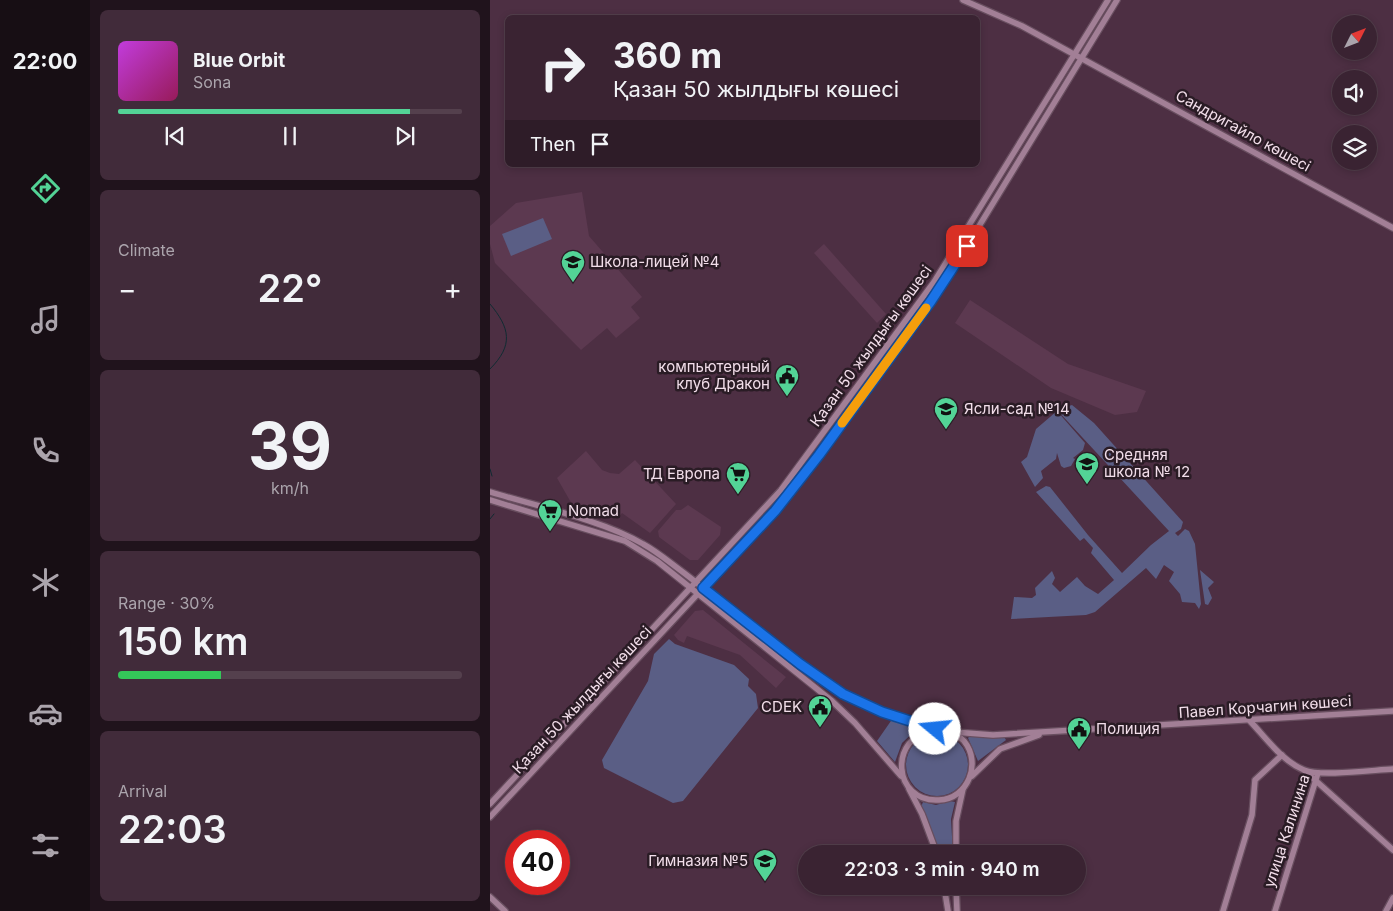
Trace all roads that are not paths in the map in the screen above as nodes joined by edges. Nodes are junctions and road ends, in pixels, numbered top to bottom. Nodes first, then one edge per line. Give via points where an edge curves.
1 (963, 0) edge
2 (1108, 0) edge
3 (1117, 0) edge
4 (1073, 54) junction
5 (1081, 58) junction
6 (1051, 91) junction
7 (1058, 96) junction
8 (968, 227) junction
9 (1393, 228) edge
10 (975, 232) junction
11 (811, 449) junction
12 (819, 455) junction
13 (490, 492) edge
14 (490, 500) edge
15 (659, 558) junction
16 (694, 585) junction
17 (701, 590) junction
18 (732, 615) junction
19 (588, 698) junction
20 (596, 704) junction
21 (1393, 711) edge
22 (1250, 721) junction
23 (935, 729) junction
24 (948, 731) junction
25 (1048, 732) junction
26 (1282, 755) junction
27 (1393, 769) edge
28 (522, 770) junction
29 (1304, 770) junction
30 (1318, 772) junction
31 (528, 776) junction
32 (969, 780) junction
33 (1316, 780) junction
34 (906, 783) junction
35 (964, 788) junction
36 (490, 804) edge
37 (490, 817) edge
38 (934, 845) edge
39 (956, 845) edge
40 (1393, 850) edge
41 (945, 895) edge
42 (956, 895) edge
43 (490, 897) edge
44 (1393, 898) edge
45 (505, 911) edge
46 (948, 911) edge
47 (957, 911) edge
48 (1223, 911) edge
49 (1275, 911) edge
50 (1386, 911) edge

1 - 4 street via 1000,15
2 - 4 street, Қазан 50 жылдығы көшесі
3 - 5 street, Қазан 50 жылдығы көшесі
4 - 5 street, Сандригайло көшесі
4 - 6 street, Қазан 50 жылдығы көшесі
5 - 7 street, Қазан 50 жылдығы көшесі
5 - 9 street, Сандригайло көшесі
6 - 7 street
6 - 8 street, Қазан 50 жылдығы көшесі
7 - 10 street, Қазан 50 жылдығы көшесі
8 - 10 street
8 - 11 street, Қазан 50 жылдығы көшесі via 934,282
10 - 12 street, Қазан 50 жылдығы көшесі via 931,301
11 - 12 street
11 - 16 street, Қазан 50 жылдығы көшесі via 781,490
12 - 17 street, Қазан 50 жылдығы көшесі via 775,511
13 - 15 street via 628,536
14 - 15 street via 625,541
15 - 16 street
16 - 17 street
16 - 19 street, Қазан 50 жылдығы көшесі
17 - 18 street
17 - 20 street, Қазан 50 жылдығы көшесі
18 - 23 street via 843,694 882,712
18 - 34 street via 832,700
19 - 20 street
19 - 28 street, Қазан 50 жылдығы көшесі
20 - 31 street, Қазан 50 жылдығы көшесі
21 - 22 street, Павел Корчагин көшесі
22 - 25 street, Павел Корчагин көшесі
22 - 26 street
23 - 24 street
23 - 34 street via 916,735 904,751 901,770
24 - 25 street, Павел Корчагин көшесі via 993,735
24 - 32 street via 964,742 970,751 972,771
25 - 32 street, Павел Корчагин көшесі via 1000,749
26 - 29 street
26 - 48 street via 1255,780 1252,815
27 - 30 street, улица Калинина
28 - 31 street
28 - 36 street, Қазан 50 жылдығы көшесі
29 - 30 street
29 - 33 street
30 - 33 street, улица Калинина
31 - 37 street, Қазан 50 жылдығы көшесі
32 - 35 street
33 - 40 street
33 - 49 street, улица Калинина
34 - 35 street via 914,792 930,800 949,798
34 - 38 street
35 - 39 street via 956,821
41 - 46 street
42 - 47 street
43 - 45 street
44 - 50 street

